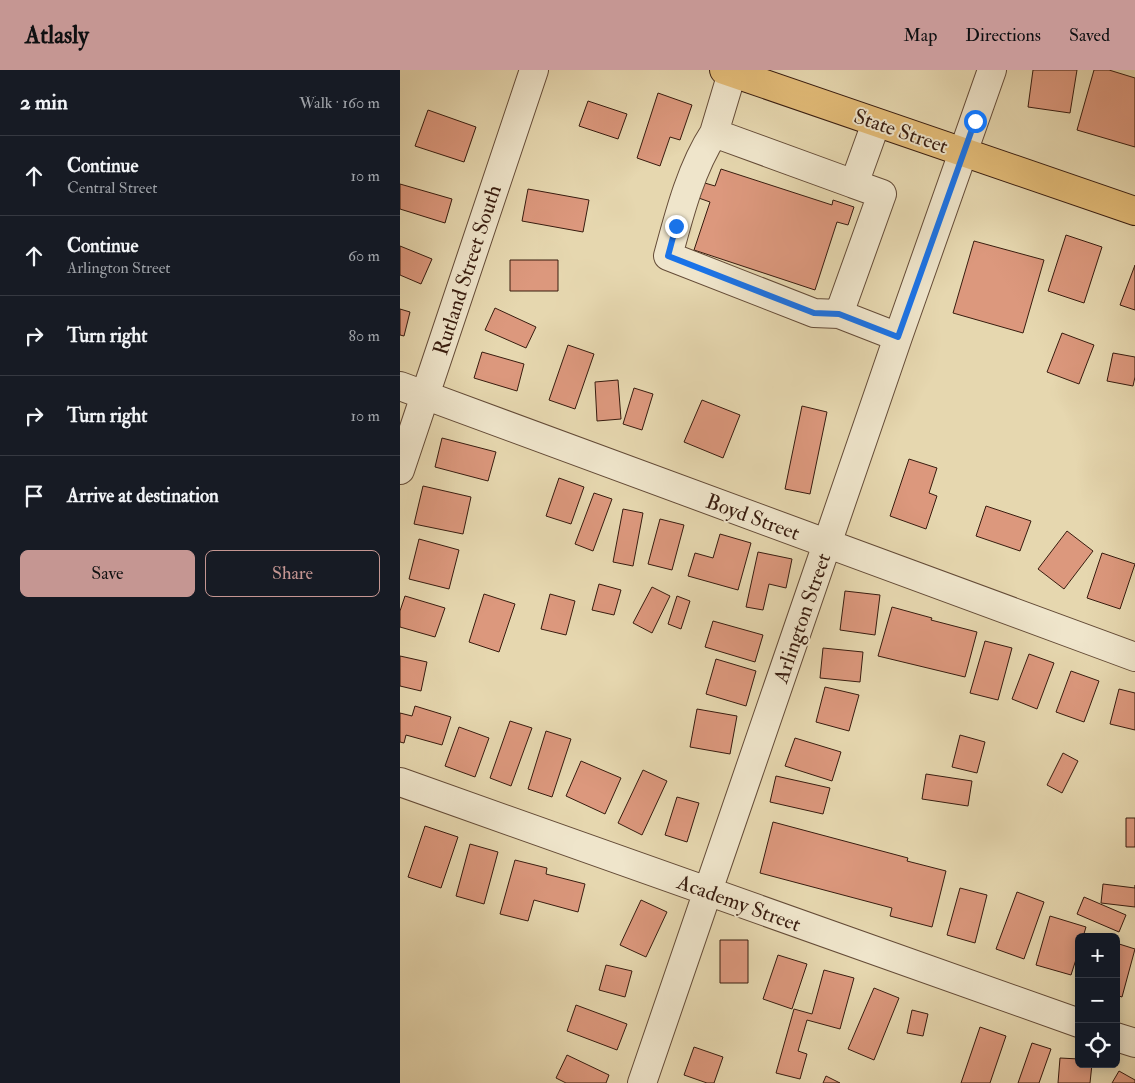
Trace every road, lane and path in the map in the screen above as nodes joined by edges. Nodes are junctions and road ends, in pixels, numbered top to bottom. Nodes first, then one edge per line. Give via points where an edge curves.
1 (534, 70) edge
2 (992, 70) edge
3 (728, 71) edge
4 (876, 123) junction
5 (714, 133) junction
6 (964, 152) junction
7 (701, 179) junction
8 (854, 184) junction
9 (1135, 210) edge
10 (676, 226) junction
11 (839, 314) junction
12 (898, 337) junction
13 (400, 386) edge
14 (425, 395) junction
15 (400, 470) edge
16 (828, 545) junction
17 (1135, 657) edge
18 (400, 782) edge
19 (707, 891) junction
20 (1076, 1023) edge
21 (1120, 1038) edge
22 (1135, 1044) edge
23 (642, 1083) edge

1 - 14 street, Rutland Street South
2 - 6 street, Arlington Street
3 - 4 highway, State Street
3 - 5 street
4 - 6 highway, State Street
4 - 8 street
5 - 7 street
5 - 8 street
6 - 9 highway, State Street
6 - 12 street, Arlington Street
7 - 10 street
7 - 10 street via 692,220
8 - 11 street via 882,194
10 - 11 street via 668,256 814,313
11 - 12 street
12 - 16 street, Arlington Street
13 - 14 street, Boyd Street
14 - 15 street, Rutland Street South
14 - 16 street, Boyd Street
16 - 17 street, Boyd Street
16 - 19 street, Arlington Street
18 - 19 street, Academy Street
19 - 20 street, Academy Street
19 - 23 street, Arlington Street
21 - 22 street

